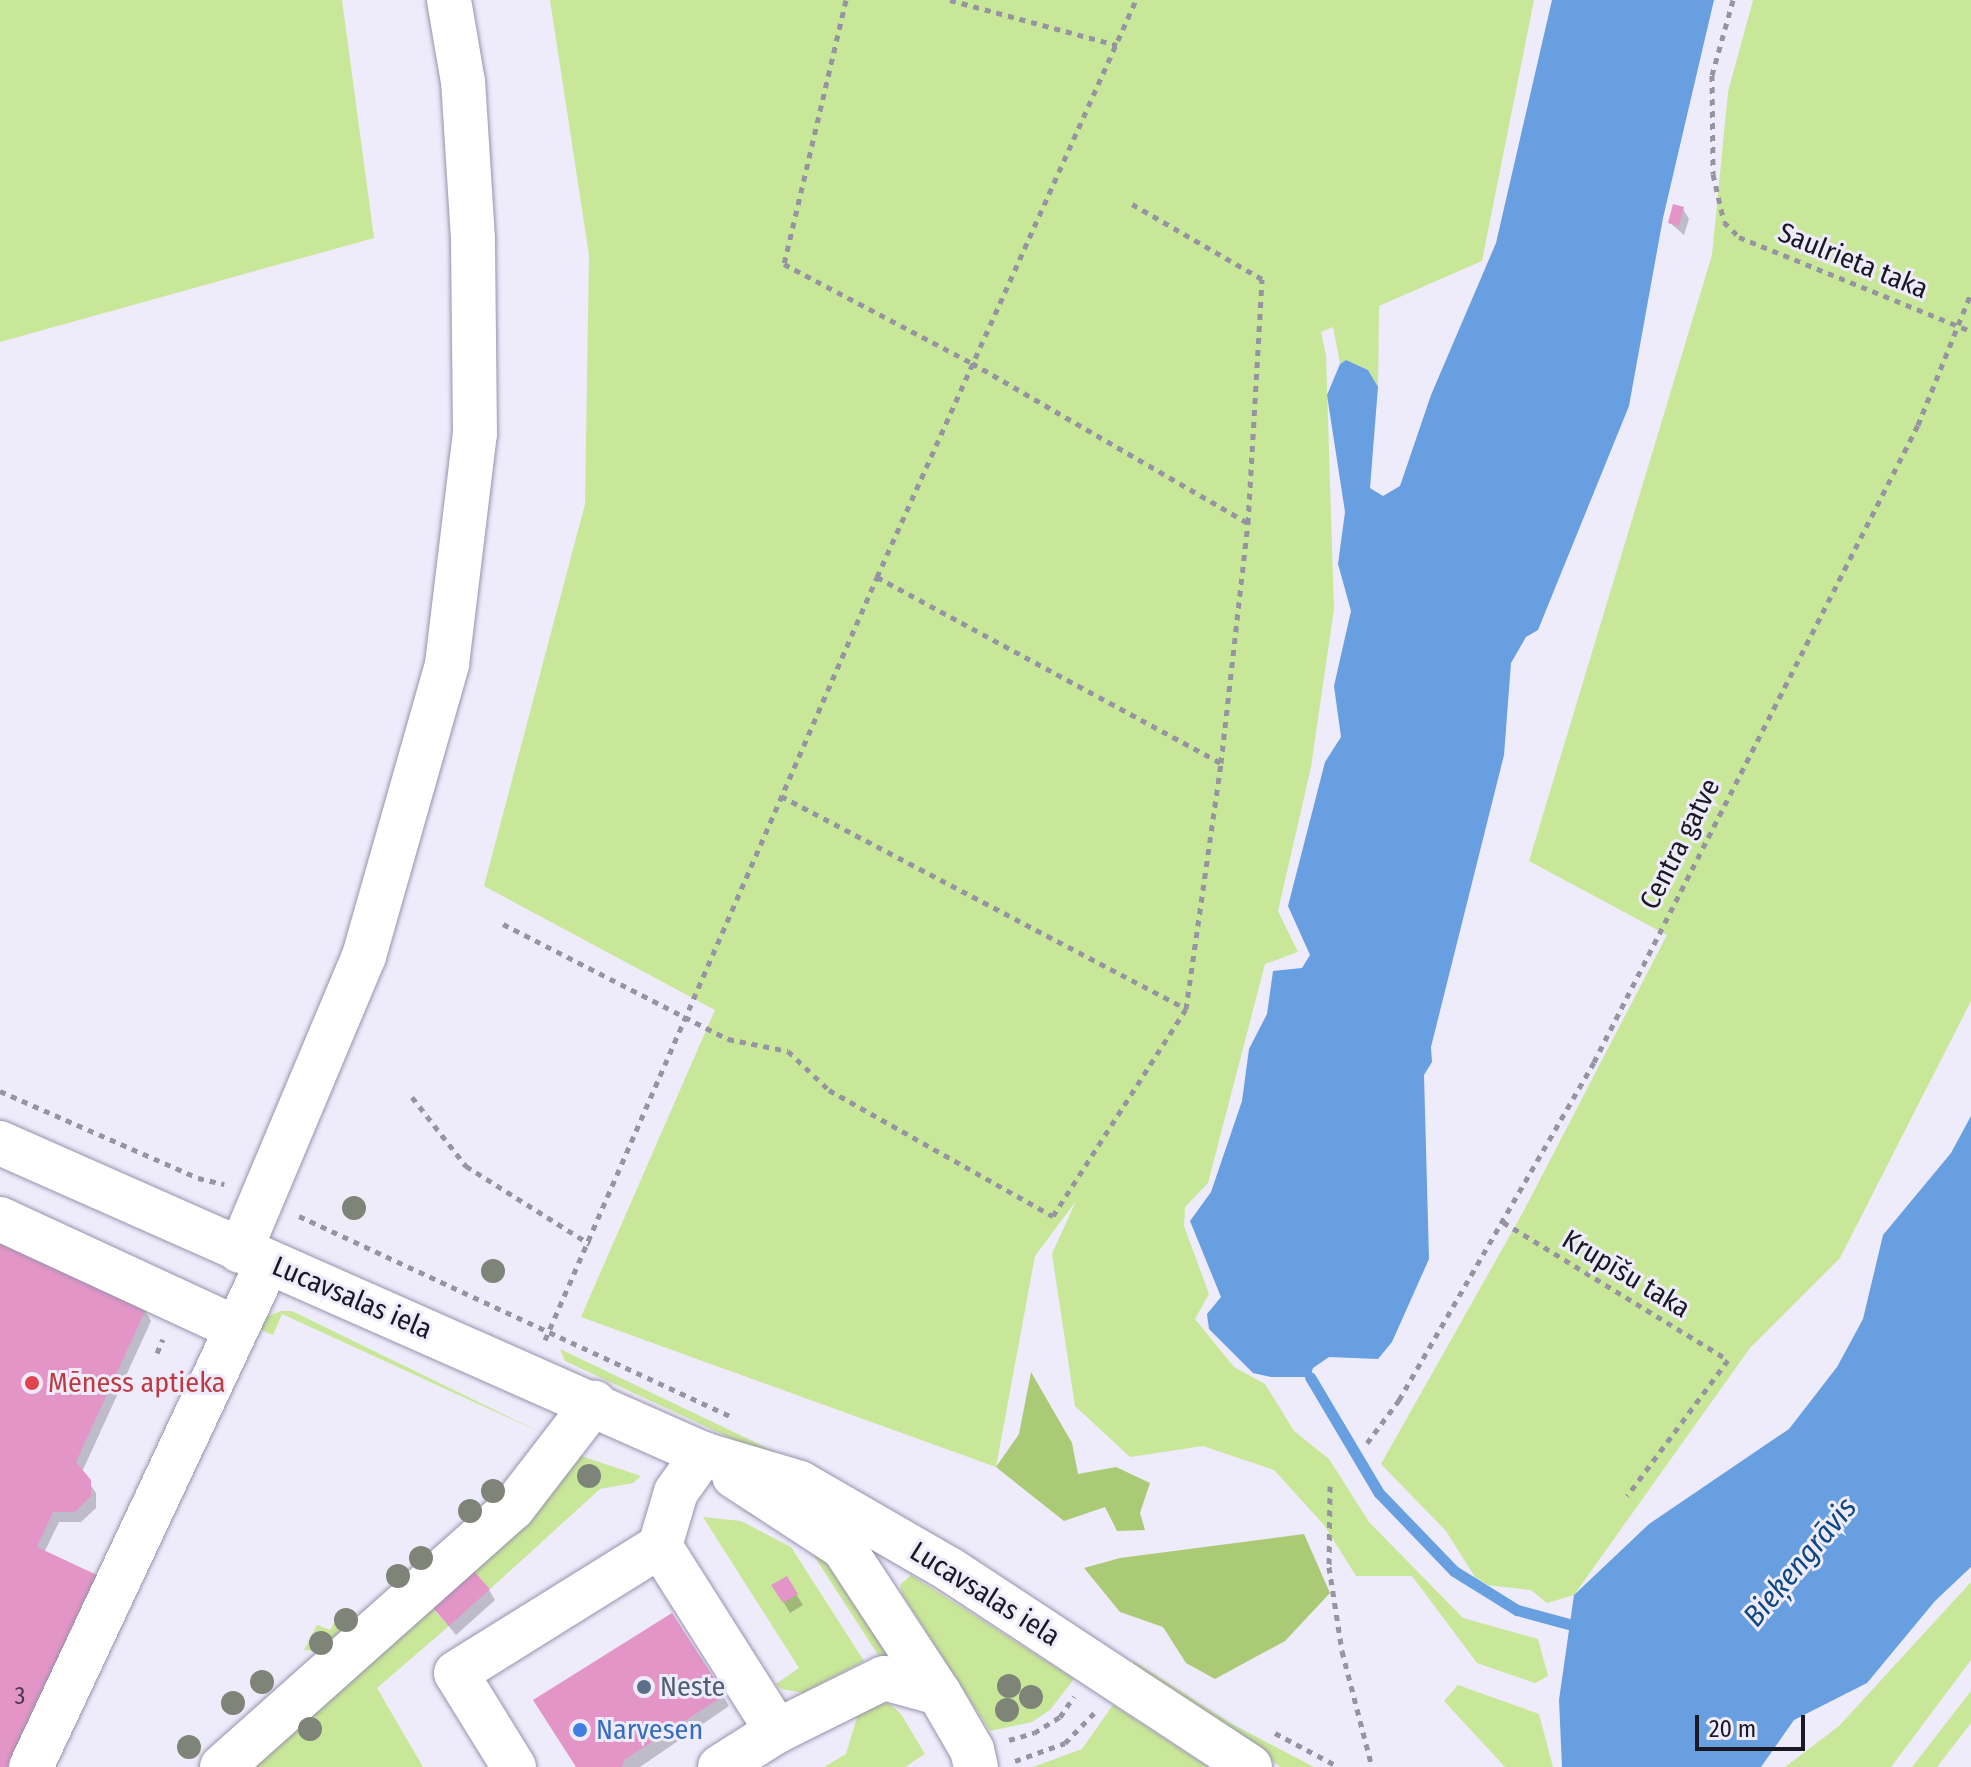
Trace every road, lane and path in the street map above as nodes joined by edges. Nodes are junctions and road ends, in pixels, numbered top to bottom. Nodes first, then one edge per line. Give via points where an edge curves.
1 (449, 0) edge
2 (846, 0) edge
3 (950, 0) edge
4 (1136, 0) edge
5 (1733, 0) edge
6 (1117, 45) junction
7 (1132, 204) dead end
8 (1971, 293) edge
9 (1960, 326) junction
10 (1971, 331) edge
11 (972, 363) junction
12 (1248, 523) junction
13 (877, 577) junction
14 (1221, 763) junction
15 (781, 796) junction
16 (503, 924) dead end
17 (1186, 1009) junction
18 (683, 1018) junction
19 (412, 1097) dead end
20 (0, 1143) edge
21 (0, 1219) edge
22 (1503, 1222) junction
23 (590, 1244) junction
24 (254, 1257) junction
25 (234, 1333) junction
26 (528, 1373) junction
27 (594, 1403) junction
28 (1367, 1443) dead end
29 (703, 1454) junction
30 (1330, 1486) dead end
31 (1627, 1496) dead end
32 (660, 1546) junction
33 (1115, 1677) junction
34 (939, 1693) junction
35 (777, 1731) junction
36 (994, 1764) edge
37 (31, 1767) edge
38 (222, 1767) edge
39 (514, 1767) edge
40 (720, 1767) edge
41 (1250, 1767) edge
42 (1372, 1767) edge

1 - 24 street via 463,82 473,239 475,434 447,664 364,956
2 - 11 path via 784,264
3 - 6 path
4 - 6 path
5 - 9 path, Saulrieta taka via 1712,75 1713,174 1724,222 1739,237
6 - 11 path
7 - 12 path via 1262,279
8 - 9 path, Centra gatve
9 - 10 path, Saulrieta taka
9 - 22 path, Centra gatve via 1918,425 1594,1062
11 - 12 path
11 - 13 path
12 - 14 path
13 - 14 path
13 - 15 path
14 - 17 path
15 - 17 path
15 - 18 path
16 - 18 path
17 - 18 path via 1053,1216 829,1090 788,1051 728,1039
18 - 23 path
19 - 23 path via 466,1166
20 - 24 street, Lucavsalas iela
21 - 25 street
22 - 28 path, Centra gatve via 1399,1400
22 - 31 path, Krupīšu taka via 1728,1360
23 - 26 path
24 - 25 street
24 - 26 street, Lucavsalas iela
25 - 37 street
26 - 27 street, Lucavsalas iela
27 - 29 street, Lucavsalas iela
27 - 38 street via 513,1508
29 - 32 street via 676,1492
29 - 33 street, Lucavsalas iela via 800,1483 949,1569
29 - 34 street, Lucavsalas iela via 843,1547
30 - 42 path via 1329,1567 1342,1651
32 - 35 street
32 - 39 street via 456,1673
33 - 36 path via 1079,1732 1050,1751
33 - 41 street, Lucavsalas iela
34 - 35 street via 884,1678
34 - 36 street, Lucavsalas iela via 972,1750
35 - 40 street

